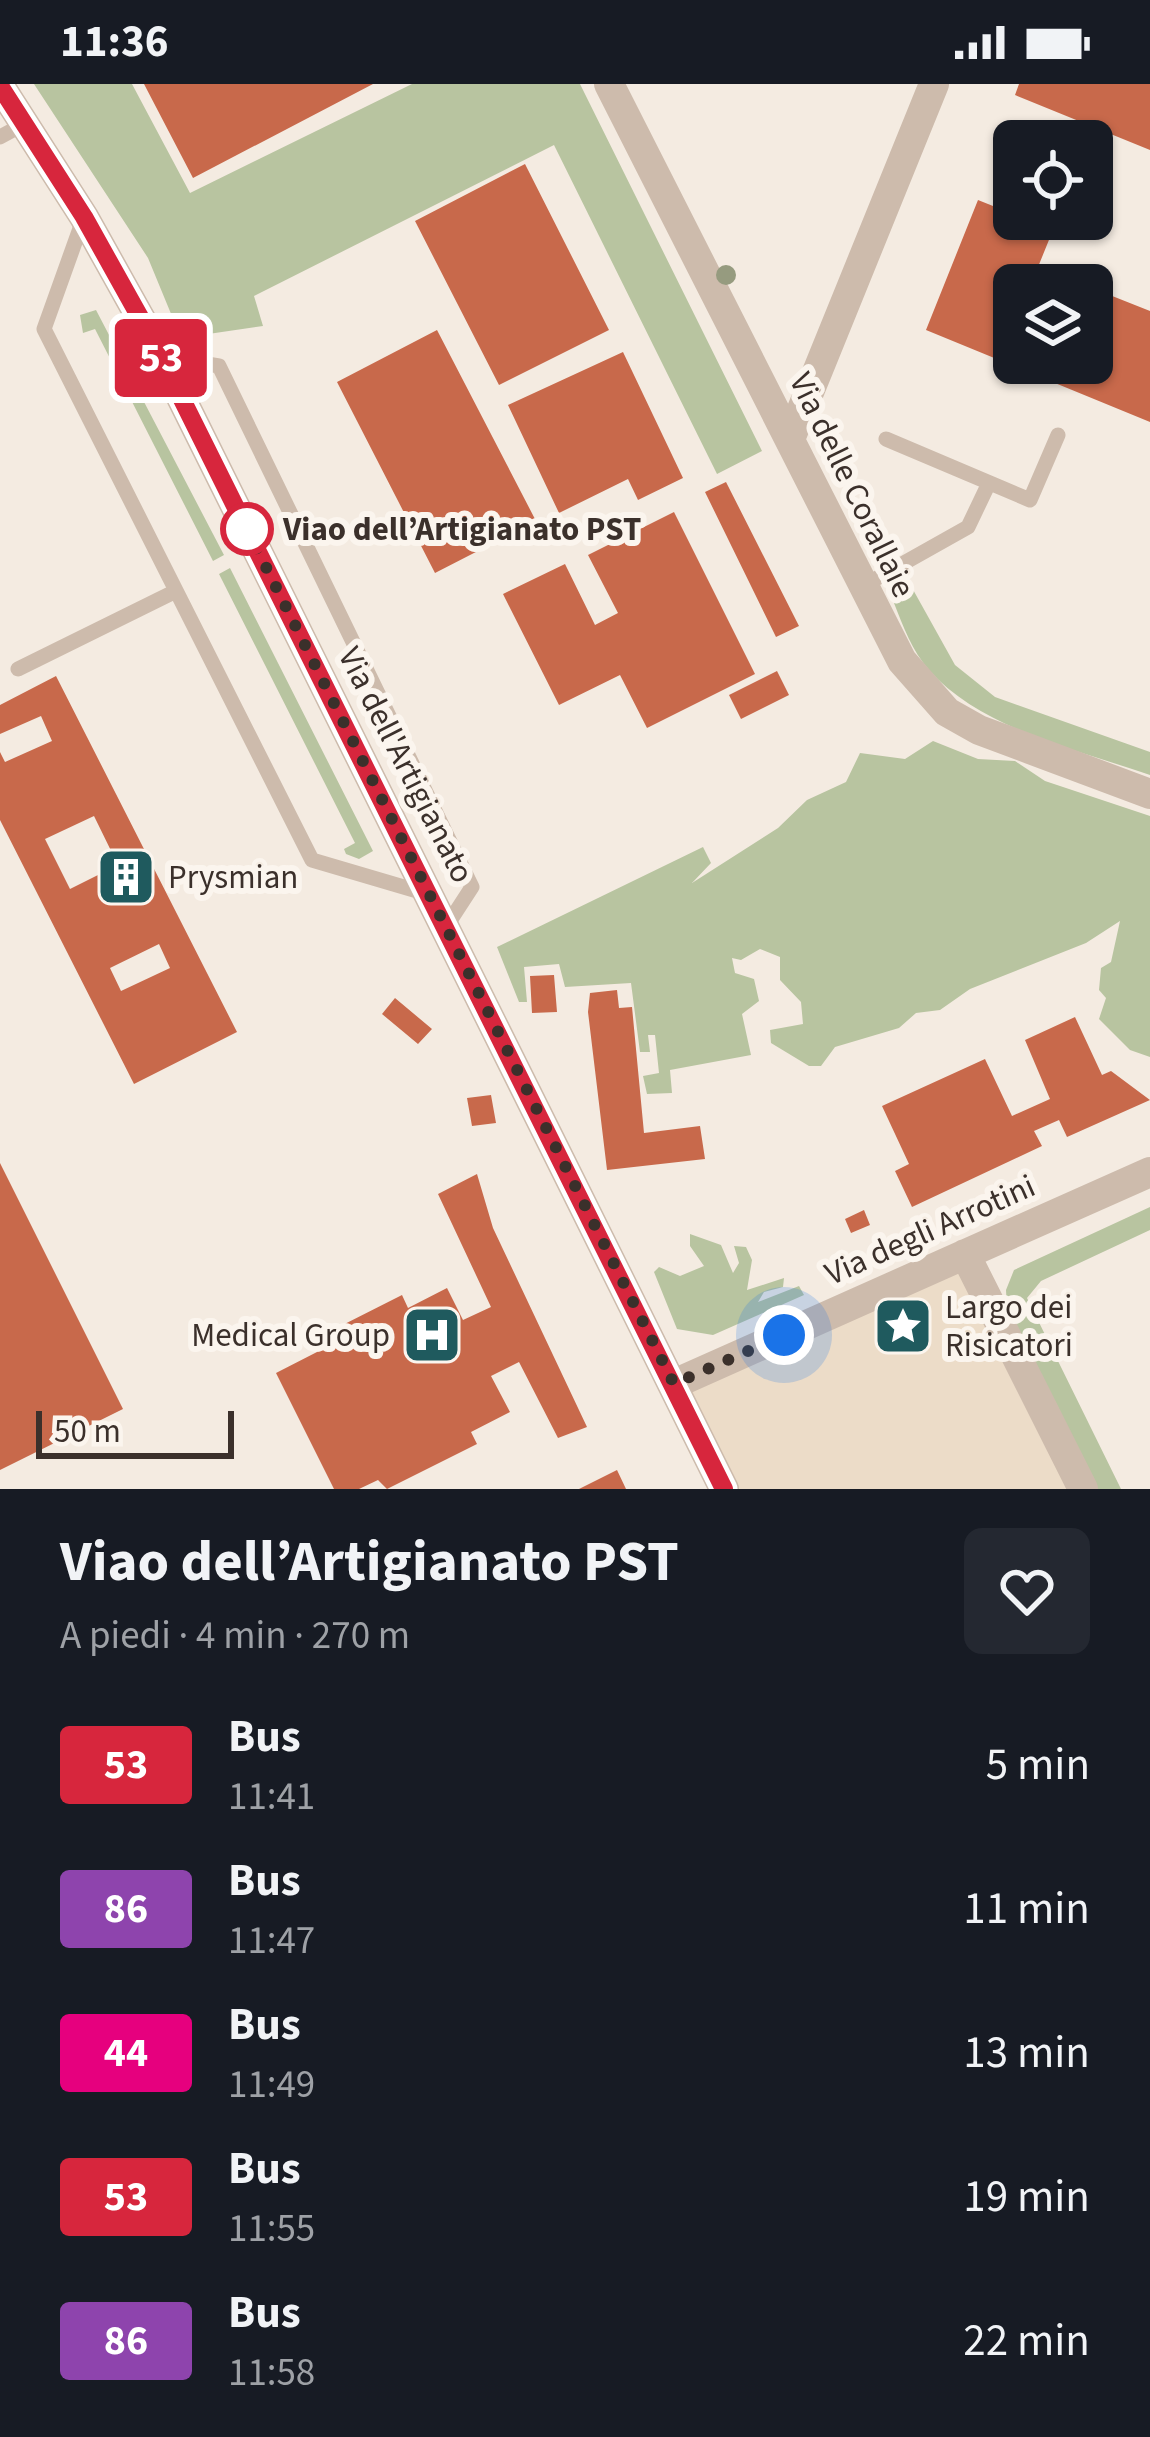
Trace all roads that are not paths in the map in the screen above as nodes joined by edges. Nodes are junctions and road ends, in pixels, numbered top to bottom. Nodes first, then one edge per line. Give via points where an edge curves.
1 (609, 84) edge
2 (934, 84) edge
3 (0, 86) edge
4 (12, 130) edge
5 (84, 217) junction
6 (160, 356) junction
7 (1058, 434) dead end
8 (790, 439) junction
9 (886, 439) dead end
10 (989, 483) junction
11 (860, 587) junction
12 (176, 591) junction
13 (18, 669) dead end
14 (1150, 794) edge
15 (430, 895) junction
16 (446, 927) junction
17 (1144, 1172) edge
18 (965, 1253) junction
19 (674, 1384) junction
20 (724, 1489) edge
21 (1083, 1489) edge

1 - 8 street, Via delle Corallaie
2 - 8 street
3 - 4 street, Via dell'Artigianato
4 - 5 street, Via dell'Artigianato
5 - 6 street, Via dell'Artigianato
5 - 12 lane via 44,329
6 - 15 street, Via dell'Artigianato
6 - 16 lane via 219,366 472,887
7 - 10 lane via 1030,500
8 - 11 street, Via delle Corallaie
9 - 10 lane
10 - 11 lane via 968,527
11 - 14 street, Via delle Corallaie via 902,661 947,712
12 - 13 lane
12 - 15 lane via 312,860
15 - 16 street, Via dell'Artigianato
16 - 19 street, Via dell'Artigianato
17 - 18 street, Via degli Arrotini
18 - 19 street, Via degli Arrotini
18 - 21 street
19 - 20 street, Via dell'Artigianato

